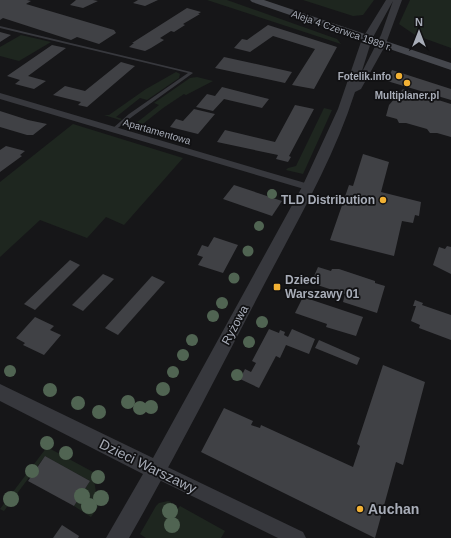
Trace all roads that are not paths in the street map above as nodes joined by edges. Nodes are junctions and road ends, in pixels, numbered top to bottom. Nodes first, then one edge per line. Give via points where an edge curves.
1 (255, 0) edge
2 (279, 0) edge
3 (390, 0) edge
4 (398, 0) edge
5 (0, 27) edge
6 (370, 35) junction
7 (383, 39) junction
8 (451, 56) edge
9 (451, 67) edge
10 (0, 96) edge
11 (345, 107) junction
12 (114, 130) junction
13 (308, 187) junction
14 (0, 392) edge
15 (157, 470) junction
16 (117, 538) edge
17 (296, 538) edge

1 - 6 main road, Aleja 4 Czerwca 1989 r.
2 - 6 main road, Aleja 4 Czerwca 1989 r.
3 - 6 street, Ryżowa
4 - 7 street, Ryżowa
5 - 12 lane via 191,73
6 - 7 main road, Aleja 4 Czerwca 1989 r.
6 - 11 street, Ryżowa
7 - 8 main road, Aleja 4 Czerwca 1989 r.
7 - 9 main road, Aleja 4 Czerwca 1989 r.
7 - 11 street, Ryżowa via 374,60
10 - 12 street, Apartamentowa
11 - 13 street, Ryżowa
12 - 13 street, Apartamentowa
13 - 15 street, Ryżowa
14 - 15 street, Dzieci Warszawy
15 - 16 street, Ryżowa
15 - 17 street, Dzieci Warszawy

